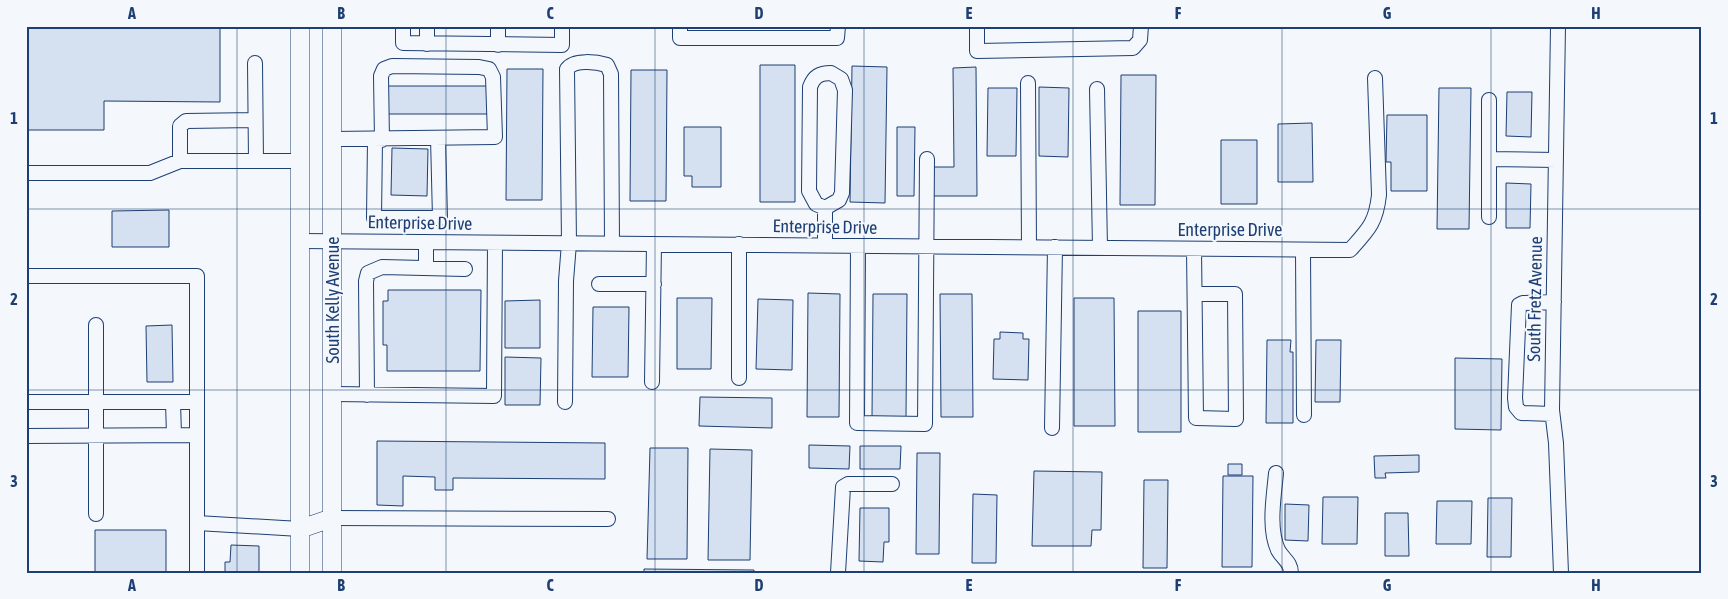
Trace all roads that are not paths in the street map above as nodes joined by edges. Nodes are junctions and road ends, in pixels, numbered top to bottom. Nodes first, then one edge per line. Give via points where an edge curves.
1 (300, 26) edge
2 (332, 26) edge
3 (403, 26) edge
4 (427, 26) edge
5 (498, 26) edge
6 (562, 26) edge
7 (680, 26) edge
8 (838, 26) edge
9 (977, 26) edge
10 (1141, 26) edge
11 (1558, 26) edge
12 (427, 44) junction
13 (498, 44) junction
14 (254, 63) dead end
15 (1375, 78) dead end
16 (1028, 83) dead end
17 (1097, 90) dead end
18 (1489, 100) dead end
19 (255, 120) junction
20 (438, 138) junction
21 (332, 139) junction
22 (379, 140) junction
23 (927, 159) dead end
24 (1489, 160) junction
25 (1556, 160) junction
26 (180, 161) junction
27 (256, 161) junction
28 (300, 161) junction
29 (26, 173) edge
30 (825, 208) junction
31 (1489, 217) dead end
32 (333, 241) junction
33 (300, 242) junction
34 (426, 242) junction
35 (495, 243) junction
36 (570, 243) junction
37 (612, 244) junction
38 (654, 244) junction
39 (739, 244) junction
40 (825, 245) junction
41 (858, 246) junction
42 (926, 247) junction
43 (1029, 247) junction
44 (1055, 248) junction
45 (1100, 248) junction
46 (1194, 249) junction
47 (1304, 250) junction
48 (426, 268) junction
49 (465, 269) dead end
50 (26, 276) edge
51 (599, 284) dead end
52 (654, 284) junction
53 (1195, 294) junction
54 (1554, 302) junction
55 (96, 325) dead end
56 (739, 378) dead end
57 (652, 382) dead end
58 (334, 394) junction
59 (368, 395) junction
60 (26, 402) edge
61 (96, 402) junction
62 (173, 402) junction
63 (197, 402) junction
64 (565, 402) dead end
65 (1552, 414) junction
66 (1304, 415) dead end
67 (1052, 428) dead end
68 (26, 436) edge
69 (96, 436) junction
70 (174, 436) junction
71 (197, 436) junction
72 (1276, 473) dead end
73 (892, 484) dead end
74 (96, 514) dead end
75 (332, 518) junction
76 (608, 518) dead end
77 (197, 523) junction
78 (300, 530) junction
79 (197, 573) edge
80 (300, 573) edge
81 (332, 573) edge
82 (838, 573) edge
83 (1291, 573) edge
84 (1561, 573) edge

1 - 28 main road, South Kelly Avenue
2 - 21 main road, South Kelly Avenue
3 - 12 street via 403,43
4 - 12 street
5 - 13 street
6 - 13 street via 562,45
7 - 8 street via 680,38 837,38
9 - 10 street via 977,51 1133,48 1140,40
11 - 25 street, South Fretz Avenue
12 - 13 street
14 - 19 street
15 - 47 street, Enterprise Drive via 1379,195 1373,224 1350,250
16 - 43 street
17 - 45 street
18 - 24 street
19 - 26 street via 186,120 180,126
19 - 27 street
20 - 22 street
20 - 22 street via 440,218 374,218
20 - 22 street via 495,137 493,77 488,69 479,66 392,66 384,69 381,76
21 - 22 street
21 - 32 main road, South Kelly Avenue
23 - 42 street
24 - 25 street
24 - 31 street
25 - 54 street, South Fretz Avenue
26 - 27 street
26 - 29 street via 150,173
27 - 28 street
28 - 33 main road, South Kelly Avenue
30 - 30 street via 816,204 809,191 810,87 818,75 831,73 841,79 845,90 842,193 833,205
30 - 40 street
32 - 33 street, Enterprise Drive
32 - 34 street, Enterprise Drive
32 - 58 main road, South Kelly Avenue
33 - 78 main road, South Kelly Avenue
34 - 35 street, Enterprise Drive
34 - 48 street
35 - 36 street, Enterprise Drive
35 - 59 street via 494,396
36 - 37 street, Enterprise Drive
36 - 37 street via 568,69 577,63 600,63 607,66 611,74
36 - 64 street via 566,281
37 - 38 street, Enterprise Drive
38 - 39 street, Enterprise Drive
38 - 52 street
39 - 40 street, Enterprise Drive
39 - 56 street
40 - 41 street, Enterprise Drive
41 - 42 street, Enterprise Drive
41 - 42 street via 857,424 925,424
42 - 43 street, Enterprise Drive
43 - 44 street, Enterprise Drive
44 - 45 street, Enterprise Drive
44 - 67 street
45 - 46 street, Enterprise Drive
46 - 47 street, Enterprise Drive
46 - 53 street
47 - 66 street
48 - 49 street
48 - 59 street via 382,266 367,276
50 - 63 street via 197,276
51 - 52 street
52 - 57 street
53 - 53 street via 1196,418 1236,419 1235,294
54 - 65 street, South Fretz Avenue
54 - 65 street via 1523,302 1519,305 1515,398 1516,407 1521,412
55 - 61 street
58 - 59 street
58 - 75 main road, South Kelly Avenue
60 - 61 street
61 - 62 street
61 - 69 street
62 - 63 street
62 - 70 street
63 - 71 street
65 - 84 street, South Fretz Avenue
68 - 69 street
69 - 70 street
69 - 74 street
70 - 71 street
71 - 77 street
72 - 83 street via 1273,523 1278,550 1291,566
73 - 82 street via 843,487
75 - 76 street
75 - 78 main road
75 - 81 main road, South Kelly Avenue
77 - 78 street
77 - 79 street
78 - 80 main road, South Kelly Avenue

